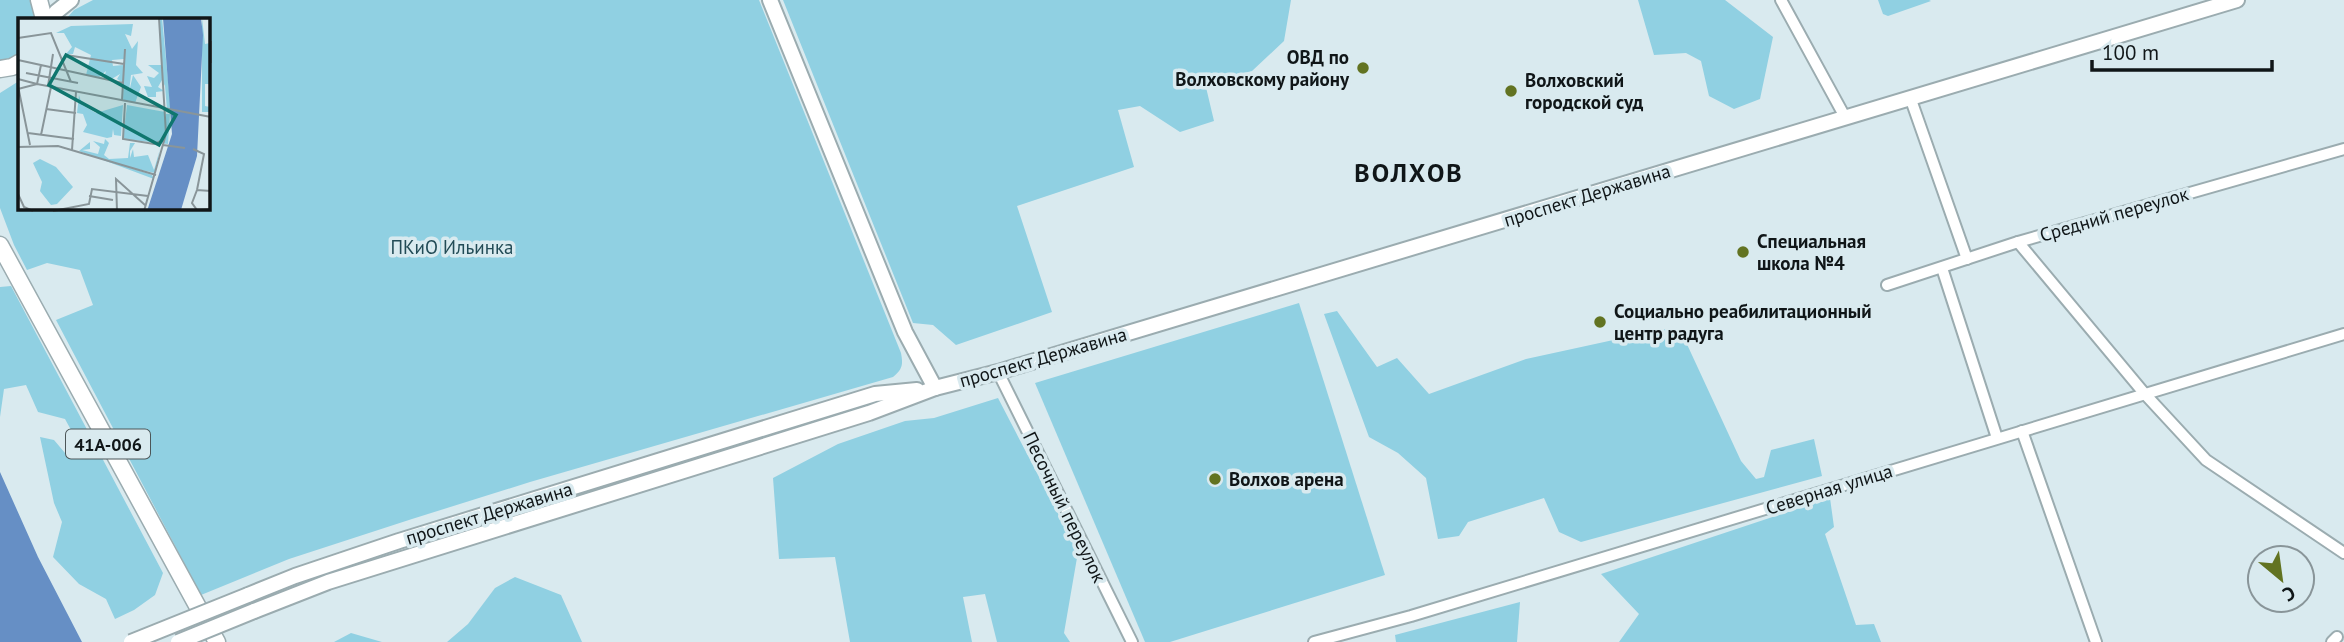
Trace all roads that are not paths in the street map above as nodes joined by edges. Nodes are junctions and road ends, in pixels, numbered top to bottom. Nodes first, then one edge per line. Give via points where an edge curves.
1 (39, 0) edge
2 (71, 0) edge
3 (770, 0) edge
4 (1781, 0) edge
5 (2237, 0) edge
6 (44, 18) edge
7 (52, 18) edge
8 (18, 63) edge
9 (0, 69) edge
10 (1910, 97) junction
11 (1845, 117) junction
12 (2344, 149) edge
13 (2018, 242) junction
14 (0, 246) edge
15 (1967, 259) junction
16 (1942, 268) junction
17 (1886, 285) dead end
18 (2344, 334) edge
19 (998, 372) junction
20 (936, 388) junction
21 (2144, 393) junction
22 (2022, 431) junction
23 (1997, 438) junction
24 (2344, 554) edge
25 (131, 642) edge
26 (178, 642) edge
27 (217, 642) edge
28 (1132, 642) edge
29 (1314, 642) edge
30 (2096, 642) edge

1 - 6 main road
2 - 7 main road
3 - 20 main road via 905,332
4 - 11 street
5 - 10 main road, проспект Державина
8 - 9 main road
10 - 11 main road, проспект Державина
10 - 15 street
11 - 19 main road, проспект Державина
12 - 13 street, Средний переулок
13 - 15 street, Средний переулок
13 - 21 street
14 - 27 main road, 41А-006
15 - 16 street, Средний переулок
16 - 17 street, Средний переулок
16 - 23 street
18 - 21 street, Северная улица
19 - 20 main road, проспект Державина
19 - 28 street, Песочный переулок
20 - 25 main road, проспект Державина, bridge via 875,394 399,541 295,576
20 - 26 main road, проспект Державина, bridge via 328,582
21 - 22 street, Северная улица
21 - 24 street via 2206,460
22 - 23 street, Северная улица
22 - 30 street
23 - 29 street, Северная улица

